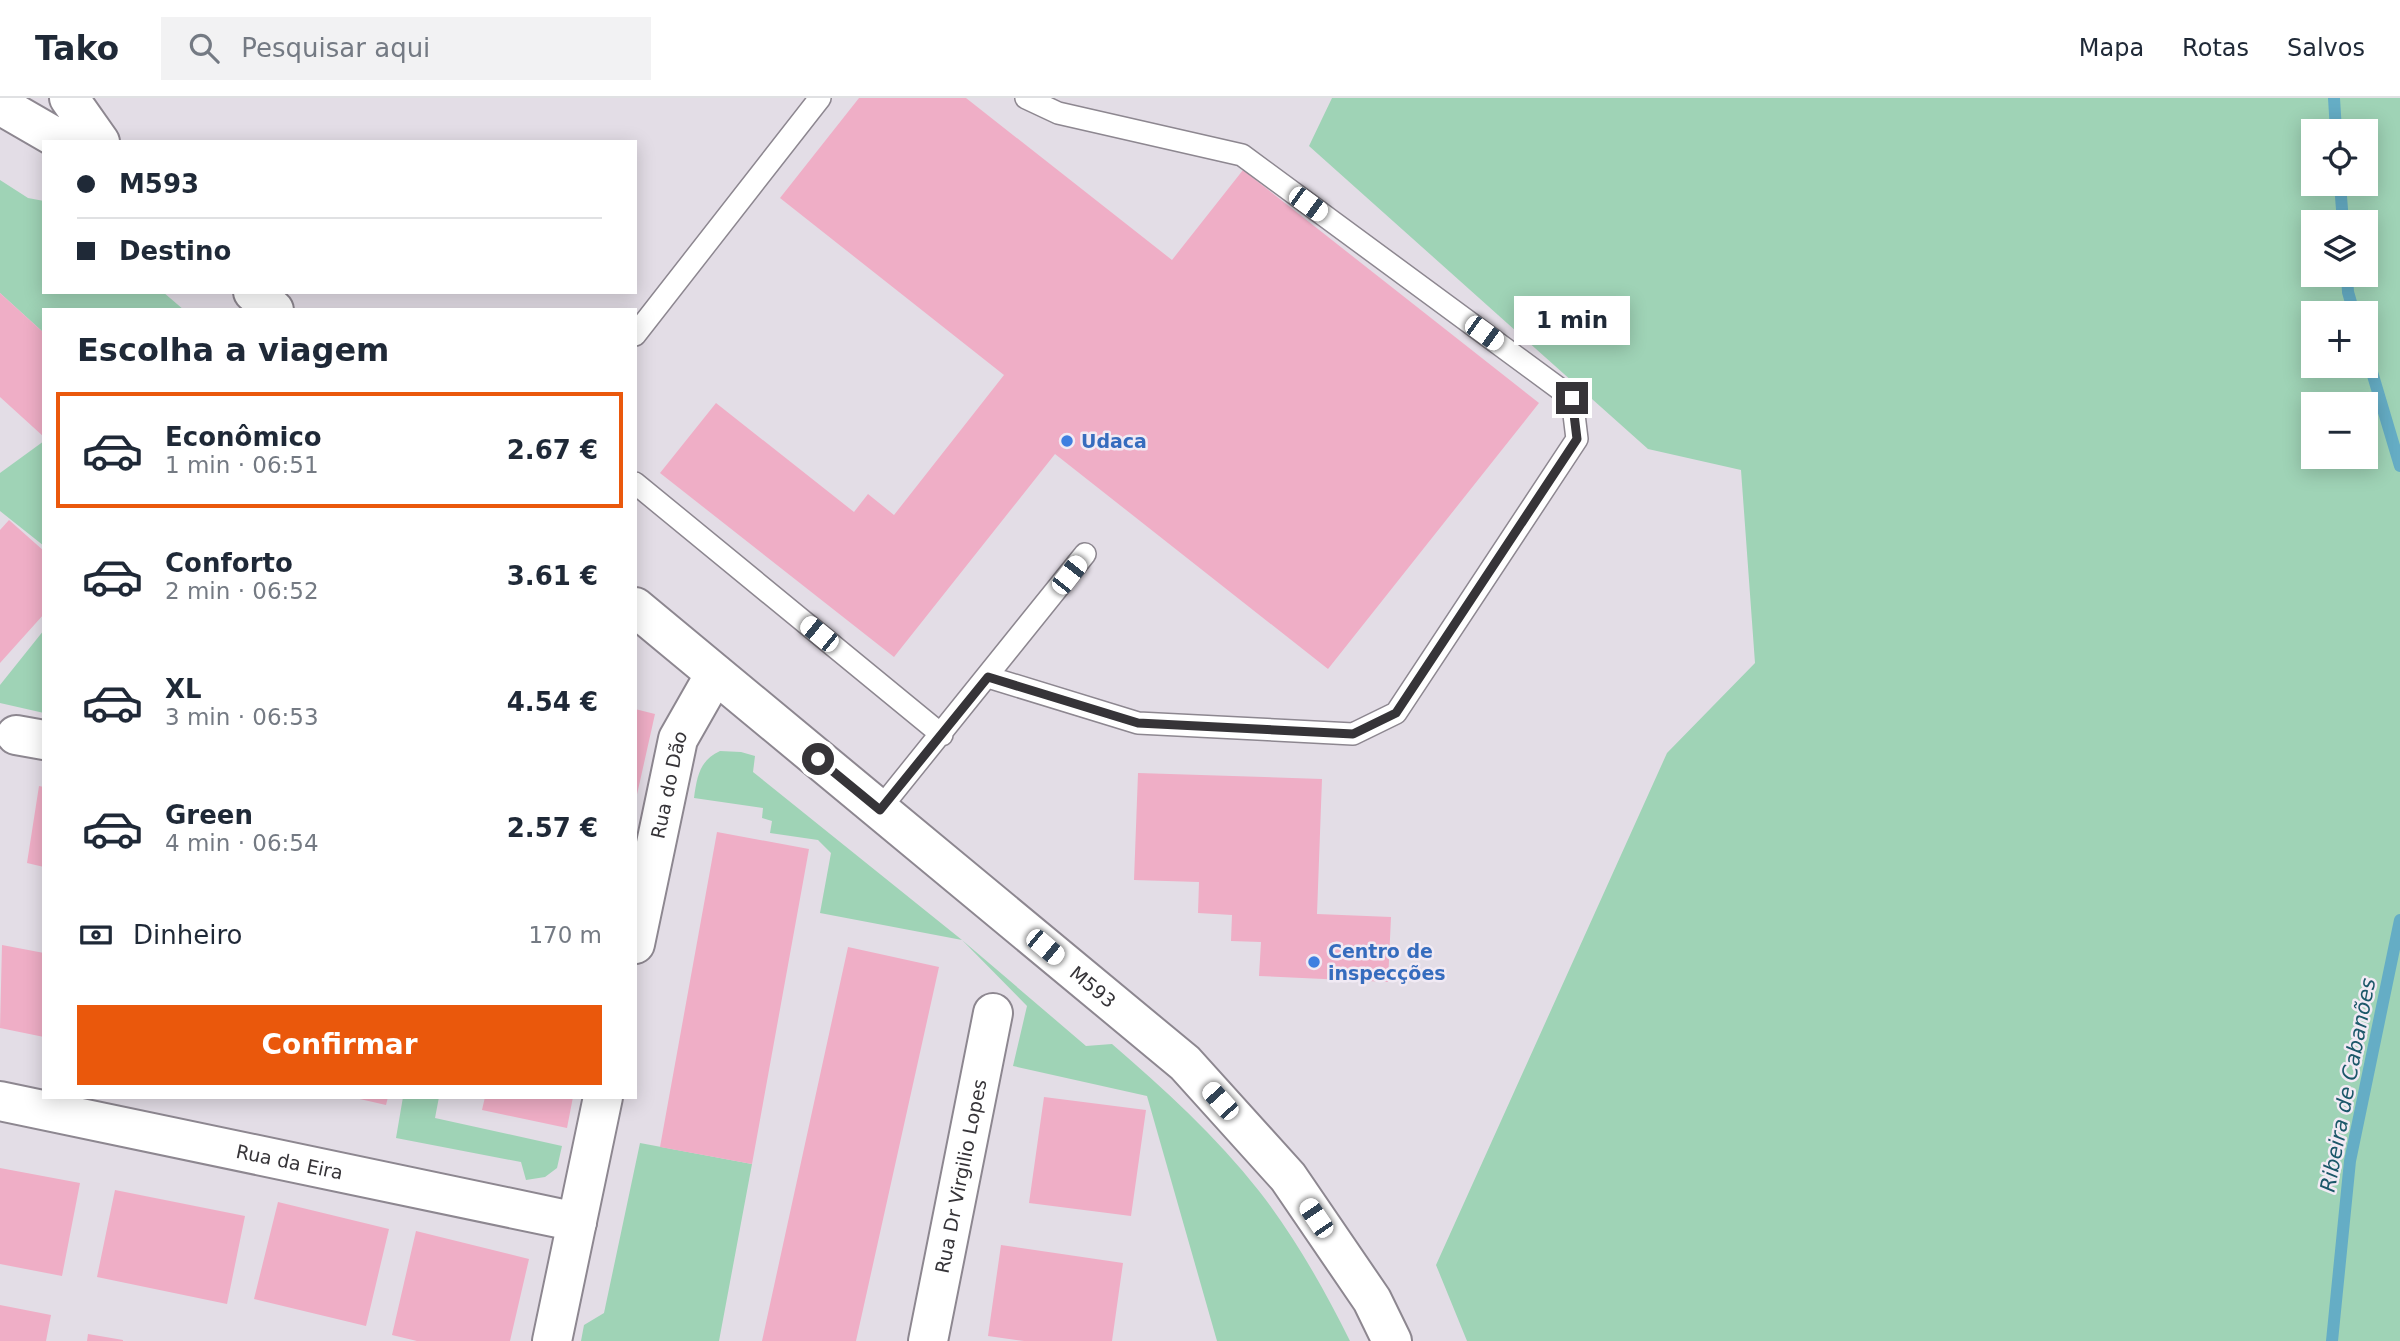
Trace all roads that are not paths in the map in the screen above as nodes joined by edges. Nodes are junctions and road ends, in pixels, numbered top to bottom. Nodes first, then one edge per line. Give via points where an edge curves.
1 (69, 98) edge
2 (820, 98) edge
3 (1026, 98) edge
4 (0, 105) edge
5 (61, 140) edge
6 (99, 140) edge
7 (255, 294) edge
8 (272, 308) edge
9 (637, 332) edge
10 (637, 485) edge
11 (1085, 554) dead end
12 (637, 609) edge
13 (715, 674) junction
14 (988, 677) junction
15 (942, 735) junction
16 (880, 810) junction
17 (637, 934) edge
18 (993, 1013) dead end
19 (603, 1099) edge
20 (0, 1101) edge
21 (577, 1222) junction
22 (552, 1341) edge
23 (929, 1341) edge
24 (1392, 1341) edge

1 - 6 street
2 - 9 lane
3 - 14 lane via 1058,113 1242,155 1572,398 1577,439 1396,713 1353,734 1138,723
4 - 5 street
7 - 8 street
10 - 15 lane
11 - 14 lane
12 - 13 street, M593
13 - 16 street, M593
13 - 17 street, Rua do Dão via 678,739
14 - 15 lane
15 - 16 lane
16 - 24 street, M593 via 1185,1063 1288,1177 1371,1300
18 - 23 street, Rua Dr Virgilio Lopes
19 - 21 street
20 - 21 street, Rua da Eira
21 - 22 street

